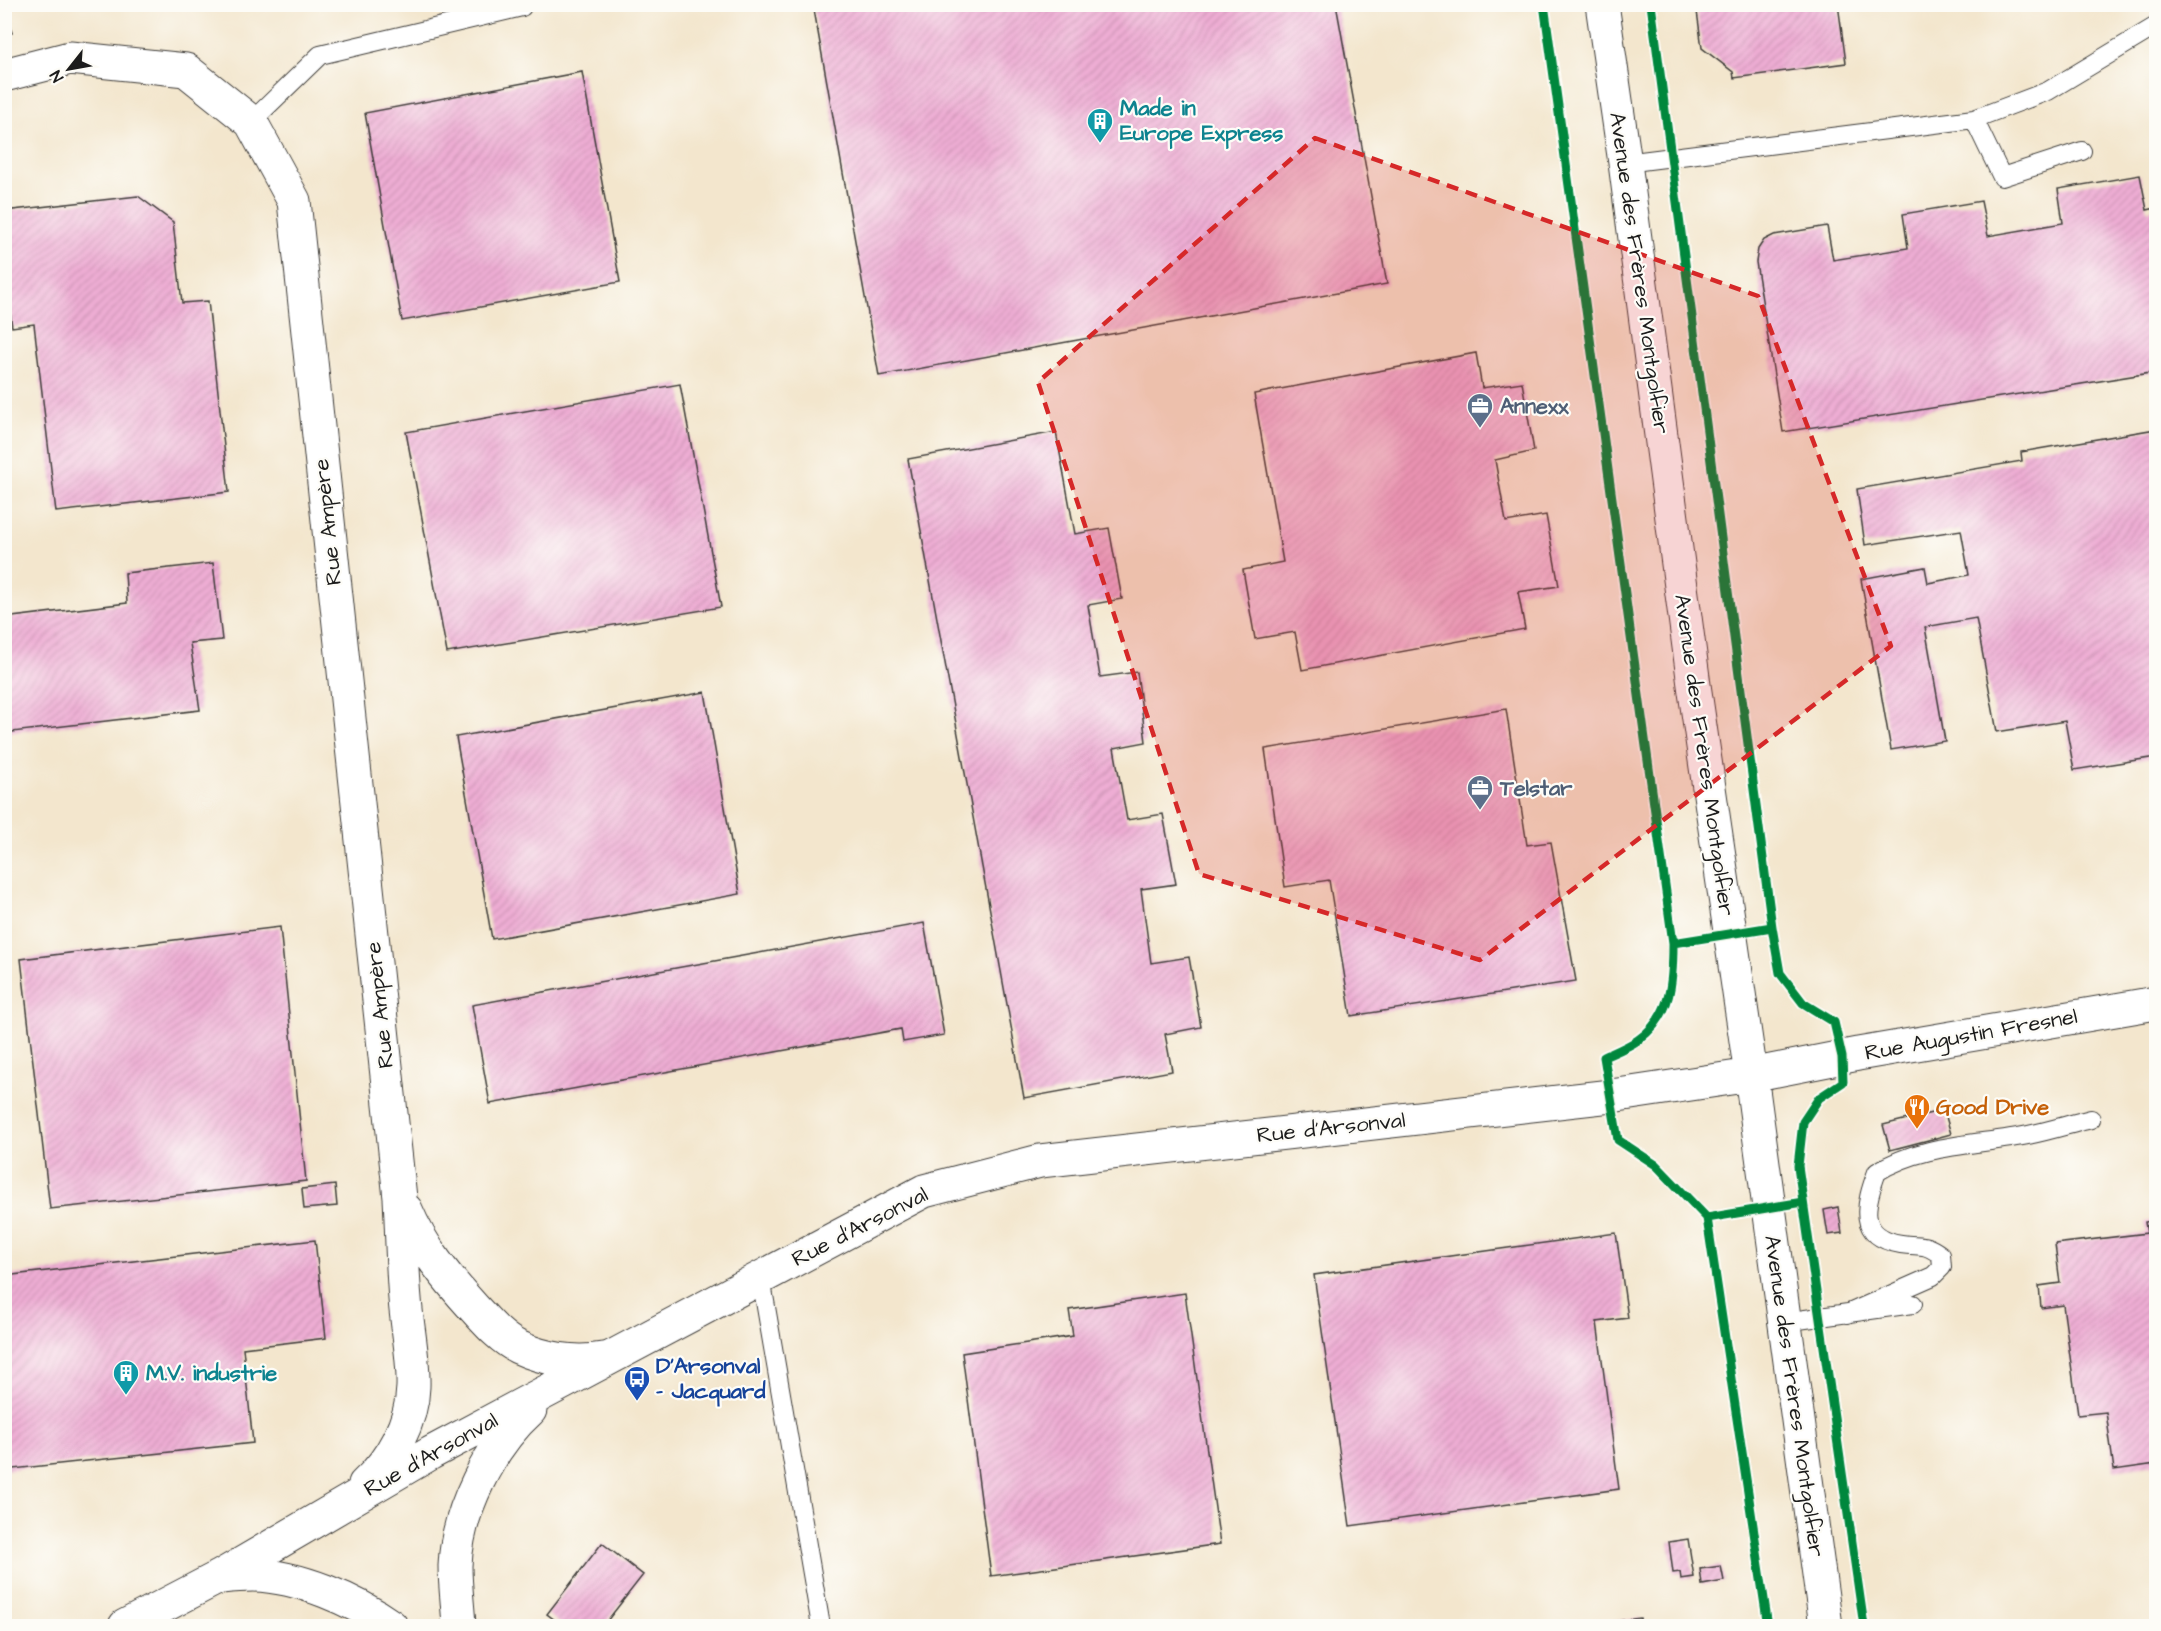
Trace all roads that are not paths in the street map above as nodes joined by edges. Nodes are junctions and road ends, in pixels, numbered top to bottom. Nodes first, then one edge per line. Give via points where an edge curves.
1 (522, 4) edge
2 (1604, 11) edge
3 (2157, 26) edge
4 (4, 75) edge
5 (1974, 119) junction
6 (251, 122) junction
7 (2082, 151) dead end
8 (1625, 163) junction
9 (2157, 1003) edge
10 (1750, 1075) junction
11 (2091, 1119) dead end
12 (400, 1198) junction
13 (761, 1278) junction
14 (1913, 1304) dead end
15 (1847, 1314) junction
16 (1784, 1322) junction
17 (609, 1358) junction
18 (551, 1390) junction
19 (347, 1502) junction
20 (219, 1577) junction
21 (125, 1626) edge
22 (391, 1626) edge
23 (459, 1626) edge
24 (822, 1626) edge
25 (1826, 1626) edge

1 - 6 lane via 320,55
2 - 8 street, Avenue des Frères Montgolfier
3 - 5 lane via 2048,91
4 - 6 street, Rue Ampère via 69,58 186,70
5 - 7 lane via 2002,177
5 - 8 lane
6 - 12 street, Rue Ampère via 294,201
8 - 10 street, Avenue des Frères Montgolfier
9 - 10 street, Rue Augustin Fresnel
10 - 13 street, Rue d'Arsonval via 1611,1096 1040,1161 924,1191
10 - 16 street, Avenue des Frères Montgolfier
11 - 15 lane via 2030,1135 1903,1158 1877,1172 1867,1201 1872,1232 1903,1245 1927,1245 1941,1255 1942,1267 1933,1276
12 - 17 street, Rue Ampère via 424,1248 498,1334 517,1347 561,1359
12 - 19 street, Rue Ampère via 413,1388 404,1424 388,1459
13 - 17 street, Rue d'Arsonval
13 - 24 lane
14 - 15 lane
15 - 16 lane
16 - 25 street, Avenue des Frères Montgolfier
17 - 18 street, Rue d'Arsonval
18 - 19 street, Rue d'Arsonval
18 - 23 street via 496,1448 472,1494 459,1535 455,1566
19 - 20 street, Rue d'Arsonval
20 - 21 street, Rue d'Arsonval
20 - 22 street via 255,1575 309,1585 359,1606

